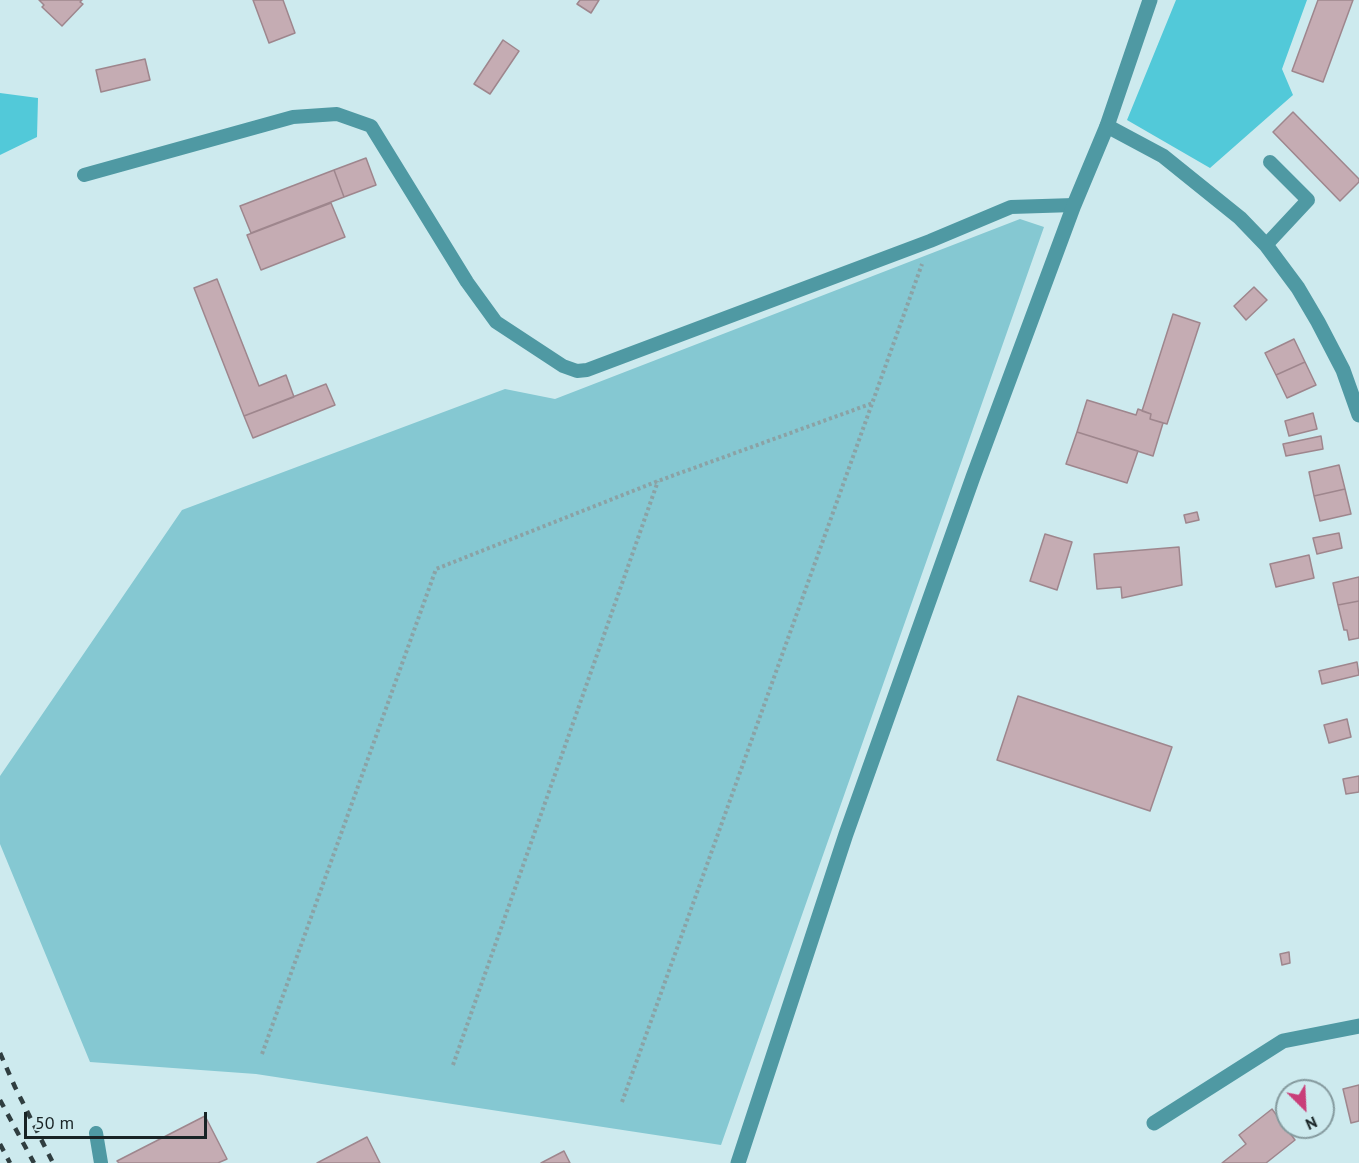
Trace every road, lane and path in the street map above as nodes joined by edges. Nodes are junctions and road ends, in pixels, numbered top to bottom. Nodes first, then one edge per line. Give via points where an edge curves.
1 (1150, 0) edge
2 (1107, 126) junction
3 (1270, 162) dead end
4 (84, 175) dead end
5 (1074, 205) junction
6 (930, 241) junction
7 (1266, 245) junction
8 (873, 402) junction
9 (1359, 415) edge
10 (658, 481) junction
11 (1359, 1026) edge
12 (262, 1054) dead end
13 (453, 1065) dead end
14 (622, 1102) dead end
15 (1154, 1123) dead end
16 (96, 1133) dead end
17 (101, 1163) edge
18 (738, 1163) edge

1 - 2 street
2 - 5 street
2 - 7 street via 1163,156 1240,218
3 - 7 lane via 1308,200
4 - 6 lane via 293,117 337,114 371,126 496,322 577,371
5 - 6 lane via 1011,207
5 - 18 street via 846,834
6 - 8 path
7 - 9 street via 1318,322
8 - 10 path
8 - 14 path
10 - 12 path via 436,569
10 - 13 path
11 - 15 street via 1283,1041
16 - 17 lane

